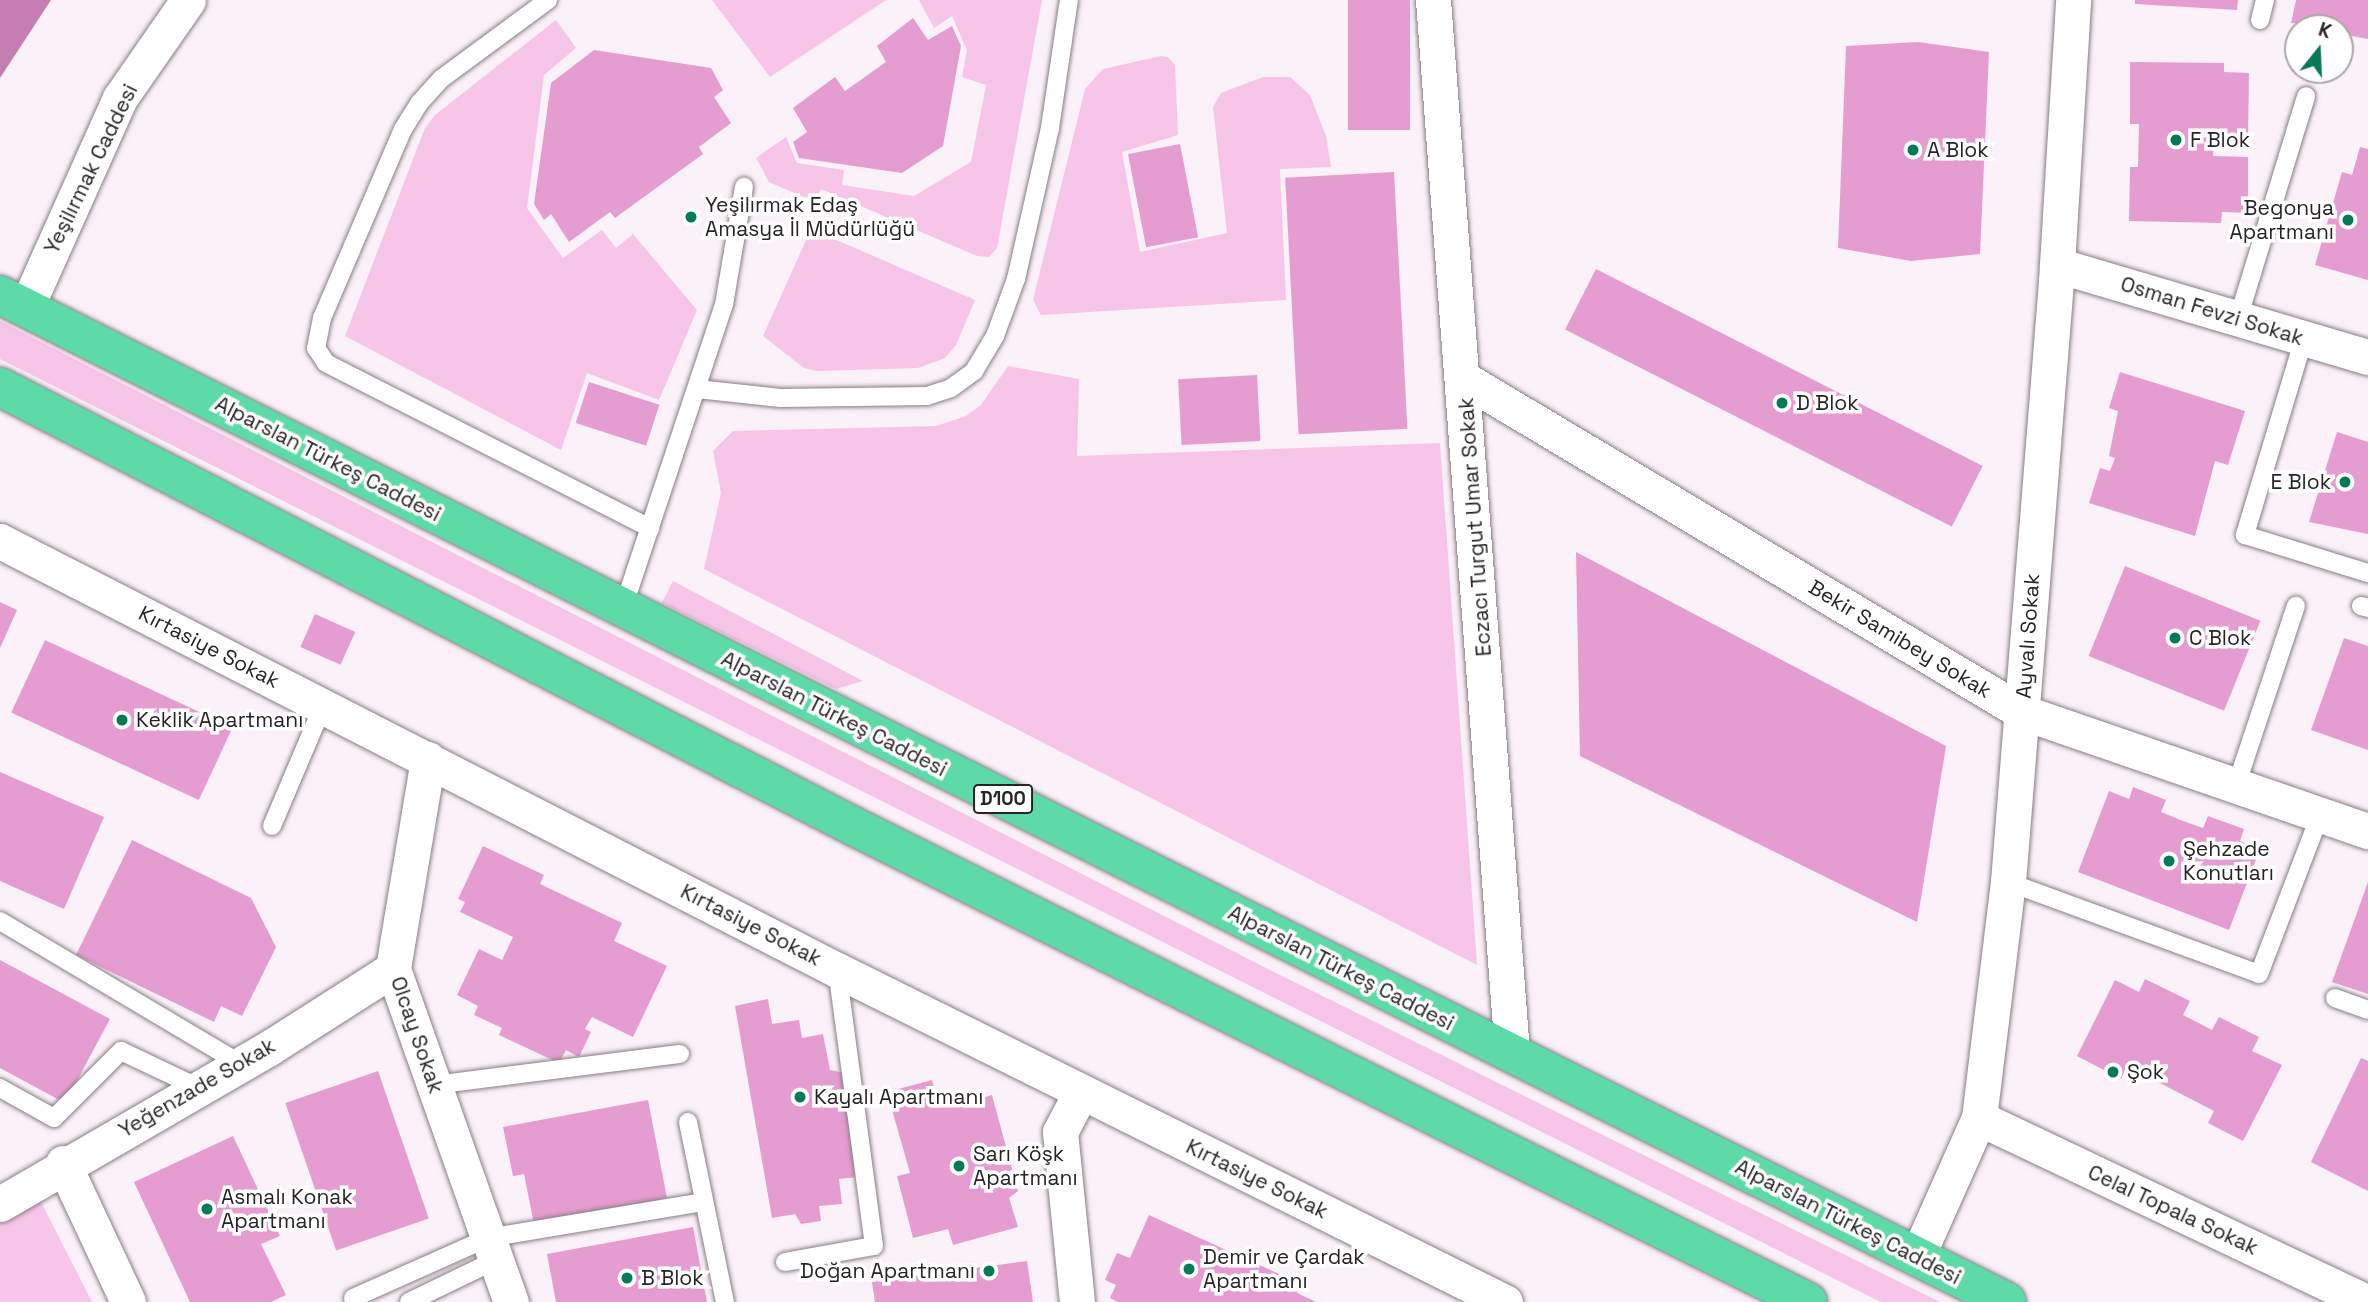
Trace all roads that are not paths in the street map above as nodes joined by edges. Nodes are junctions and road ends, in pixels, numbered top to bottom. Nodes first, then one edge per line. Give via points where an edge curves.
1 (188, 0) edge
2 (548, 0) edge
3 (1069, 0) edge
4 (1433, 0) edge
5 (2073, 0) edge
6 (2264, 0) edge
7 (2260, 20) dead end
8 (2306, 96) dead end
9 (744, 187) dead end
10 (2057, 265) junction
11 (13, 301) edge
12 (2238, 319) junction
13 (2304, 338) junction
14 (2368, 357) edge
15 (1464, 379) junction
16 (0, 387) edge
17 (697, 388) junction
18 (650, 528) junction
19 (0, 541) edge
20 (2368, 573) edge
21 (2296, 606) dead end
22 (623, 608) junction
23 (323, 705) junction
24 (2022, 712) junction
25 (428, 759) junction
26 (2236, 786) junction
27 (2320, 815) junction
28 (272, 826) dead end
29 (2368, 831) edge
30 (2008, 882) junction
31 (0, 922) edge
32 (393, 969) junction
33 (837, 970) junction
34 (2334, 998) dead end
35 (2368, 1010) edge
36 (680, 1054) dead end
37 (1512, 1054) junction
38 (241, 1064) junction
39 (434, 1085) junction
40 (0, 1088) edge
41 (199, 1088) junction
42 (1081, 1092) junction
43 (1979, 1118) junction
44 (688, 1122) dead end
45 (64, 1163) junction
46 (4, 1195) edge
47 (704, 1202) junction
48 (492, 1249) junction
49 (1917, 1257) junction
50 (785, 1262) dead end
51 (353, 1298) dead end
52 (128, 1302) edge
53 (409, 1302) edge
54 (511, 1302) edge
55 (725, 1302) edge
56 (1077, 1302) edge
57 (1505, 1302) edge
58 (1808, 1302) edge
59 (2007, 1302) edge
60 (2367, 1302) edge

1 - 11 street, Yeşilırmak Caddesi via 120,98
2 - 18 lane via 441,79 420,102 403,129 322,318 316,348 326,363
3 - 17 lane via 1050,128 1016,279 995,337 974,370 951,388 927,396 781,398
4 - 15 street, Eczacı Turgut Umar Sokak
5 - 10 street, Ayvalı Sokak
6 - 7 lane
8 - 12 lane
9 - 17 lane via 724,305
10 - 12 street, Osman Fevzi Sokak
10 - 24 street, Ayvalı Sokak
11 - 22 highway, Alparslan Türkeş Caddesi / D100
12 - 13 street, Osman Fevzi Sokak
13 - 14 street, Osman Fevzi Sokak
13 - 20 lane via 2245,535
15 - 24 street, Bekir Samibey Sokak
15 - 37 street, Eczacı Turgut Umar Sokak
16 - 58 highway via 853,826
17 - 18 lane
18 - 22 lane
19 - 23 street, Kırtasiye Sokak
21 - 26 lane
22 - 37 highway, Alparslan Türkeş Caddesi / D100
23 - 25 street, Kırtasiye Sokak
23 - 28 lane
24 - 26 street, Bekir Samibey Sokak
24 - 30 street, Ayvalı Sokak
25 - 32 street, Olcay Sokak
25 - 33 street, Kırtasiye Sokak
26 - 27 street, Bekir Samibey Sokak
27 - 29 street, Bekir Samibey Sokak
27 - 30 lane via 2259,974
30 - 43 street, Ayvalı Sokak
31 - 38 lane
32 - 38 street, Yeğenzade Sokak
32 - 39 street, Olcay Sokak
33 - 42 street, Kırtasiye Sokak
33 - 50 lane via 874,1246
34 - 35 lane
36 - 39 lane
37 - 49 highway, Alparslan Türkeş Caddesi / D100
38 - 41 street, Yeğenzade Sokak
39 - 48 street, Olcay Sokak
40 - 41 lane via 54,1118 121,1051
41 - 45 street, Yeğenzade Sokak
42 - 56 street via 1060,1132
42 - 57 street, Kırtasiye Sokak
43 - 49 street, Ayvalı Sokak
43 - 60 street, Celal Topala Sokak
44 - 47 lane
45 - 46 street, Yeğenzade Sokak
45 - 52 street
47 - 48 lane
47 - 55 lane
48 - 51 lane
48 - 53 lane
48 - 54 street, Olcay Sokak
49 - 59 highway, Alparslan Türkeş Caddesi / D100

